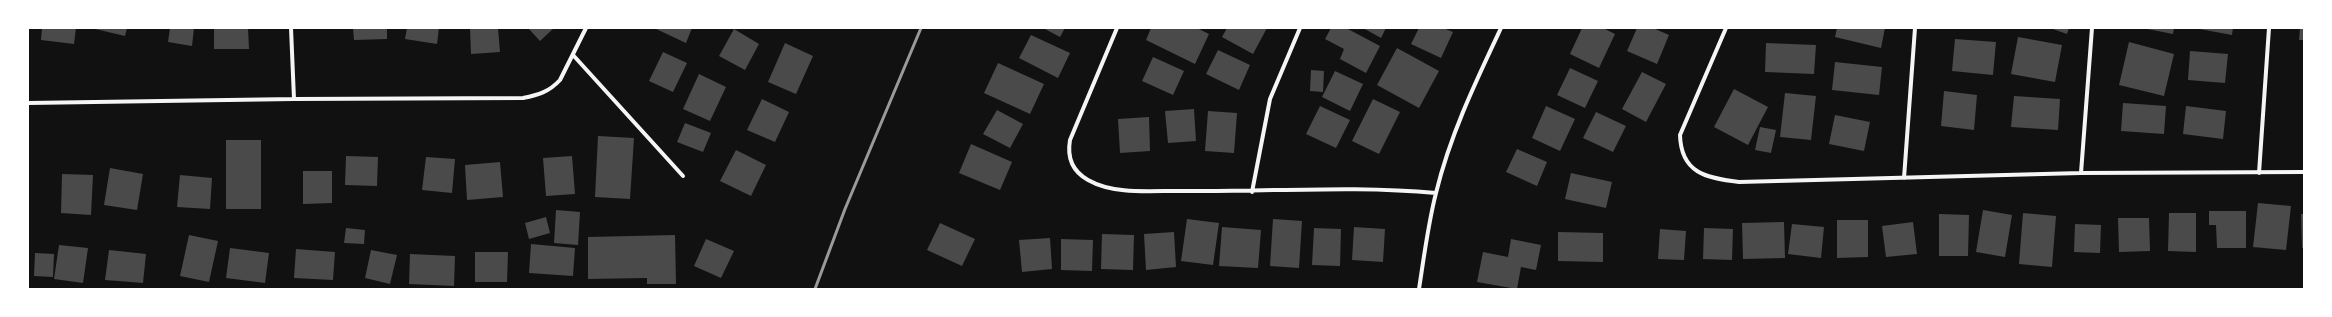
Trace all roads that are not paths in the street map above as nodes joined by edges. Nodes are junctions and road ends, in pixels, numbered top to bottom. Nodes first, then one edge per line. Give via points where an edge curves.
1 (291, 28) edge
2 (586, 28) edge
3 (1117, 28) edge
4 (1300, 28) edge
5 (1501, 28) edge
6 (1726, 28) edge
7 (1914, 28) edge
8 (2092, 28) edge
9 (2269, 28) edge
10 (572, 55) junction
11 (294, 99) junction
12 (28, 103) edge
13 (2304, 172) edge
14 (2259, 173) junction
15 (2081, 174) junction
16 (683, 176) dead end
17 (1904, 178) junction
18 (1252, 192) junction
19 (1436, 193) junction
20 (1419, 289) edge

1 - 11 street
2 - 10 street
3 - 18 street via 1070,140 1069,158 1076,170 1088,180 1127,190
4 - 18 street via 1270,99
5 - 19 street via 1469,96
6 - 17 street via 1680,135 1680,150 1685,161 1696,171 1716,179 1739,182
7 - 17 street
8 - 15 street
9 - 14 street
10 - 11 street via 554,86 545,93 523,98
10 - 16 street
11 - 12 street
13 - 14 street
14 - 15 street
15 - 17 street
18 - 19 street via 1379,188
19 - 20 street

